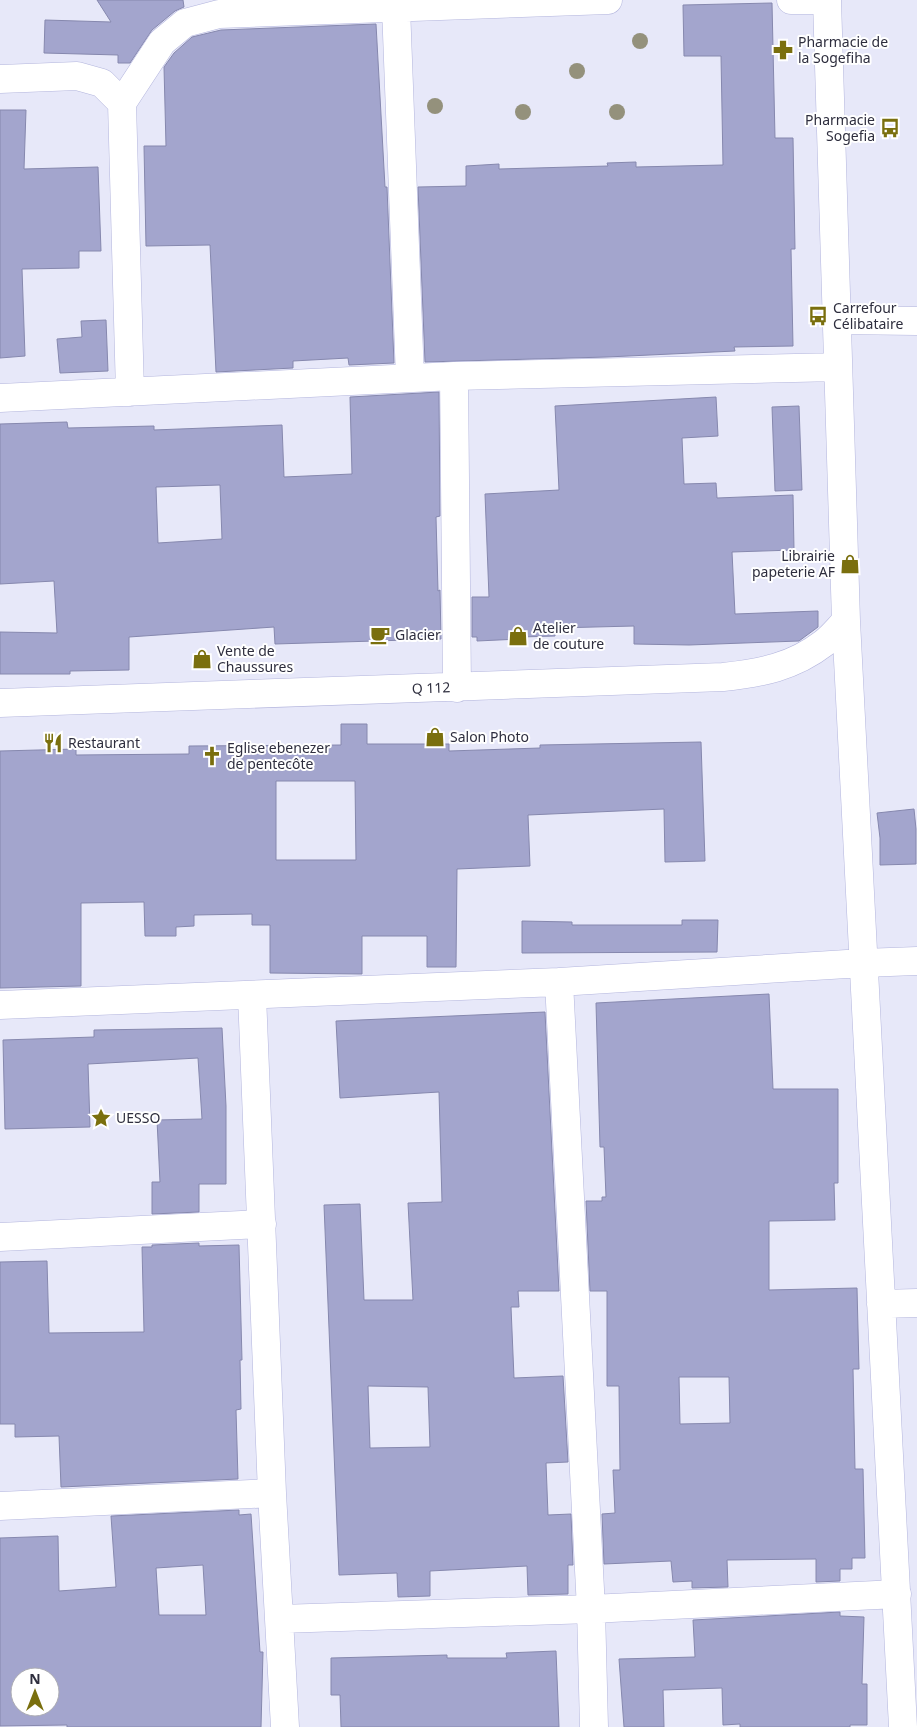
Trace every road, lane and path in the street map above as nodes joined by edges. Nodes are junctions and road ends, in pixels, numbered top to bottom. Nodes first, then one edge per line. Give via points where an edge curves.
1 (608, 0) edge
2 (792, 0) edge
3 (827, 0) edge
4 (396, 6) junction
5 (0, 79) edge
6 (122, 103) junction
7 (837, 320) junction
8 (917, 321) edge
9 (838, 368) junction
10 (454, 376) junction
11 (410, 378) junction
12 (130, 392) junction
13 (0, 398) edge
14 (846, 621) junction
15 (457, 688) junction
16 (0, 704) edge
17 (917, 961) edge
18 (863, 963) junction
19 (559, 982) junction
20 (252, 995) junction
21 (0, 1005) edge
22 (262, 1224) junction
23 (0, 1237) edge
24 (917, 1303) edge
25 (880, 1304) junction
26 (272, 1493) junction
27 (0, 1506) edge
28 (897, 1594) junction
29 (590, 1609) junction
30 (280, 1619) junction
31 (285, 1727) edge
32 (594, 1727) edge
33 (902, 1727) edge

1 - 4 street
2 - 3 street
3 - 7 street
4 - 6 street via 218,14 185,23 162,42
4 - 11 street
5 - 6 street via 77,76 102,83
6 - 12 street
7 - 8 street
7 - 9 street
9 - 10 street
9 - 14 street
10 - 11 street
10 - 15 street
11 - 12 street
12 - 13 street
14 - 15 street, Q 112 via 825,642 795,662 760,673
14 - 18 street
15 - 16 street, Q 112
17 - 18 street
18 - 19 street
18 - 25 street
19 - 20 street
19 - 29 street
20 - 21 street
20 - 22 street
22 - 23 street
22 - 26 street
24 - 25 street
25 - 28 street
26 - 27 street
26 - 30 street
28 - 29 street
28 - 33 street
29 - 30 street
29 - 32 street
30 - 31 street

